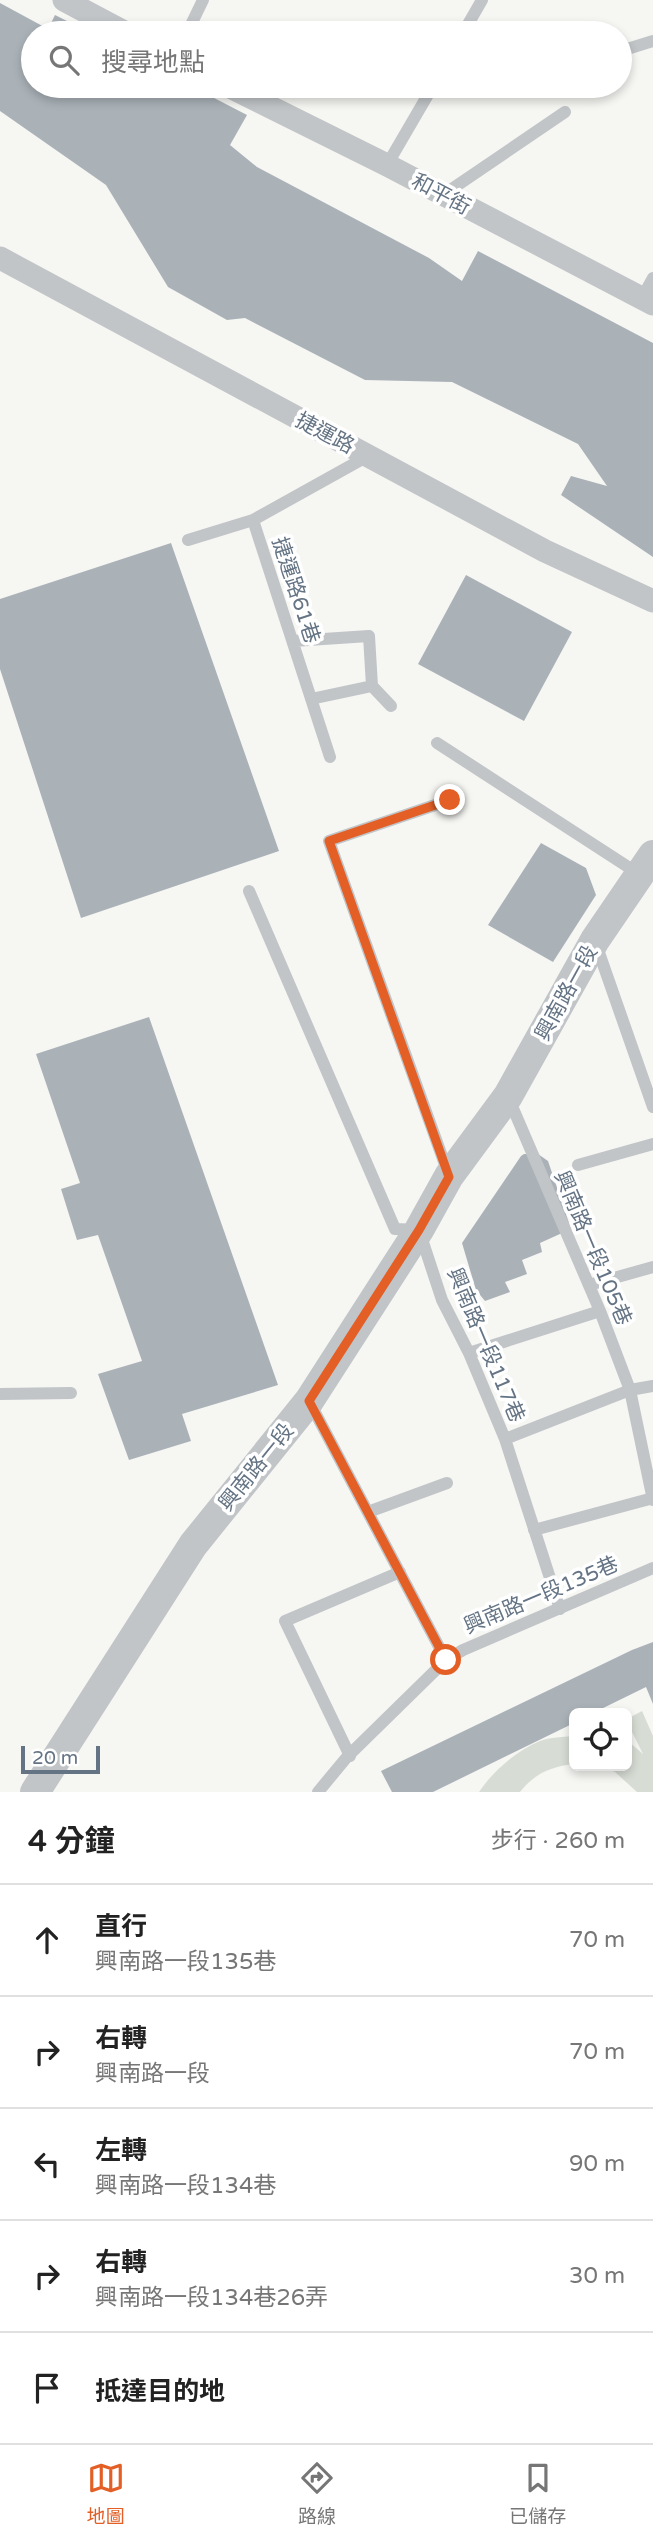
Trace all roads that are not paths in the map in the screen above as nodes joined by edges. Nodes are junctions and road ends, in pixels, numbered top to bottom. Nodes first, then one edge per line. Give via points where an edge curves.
1 (64, 0) edge
2 (203, 0) edge
3 (482, 0) edge
4 (103, 21) edge
5 (193, 21) edge
6 (470, 21) edge
7 (653, 41) edge
8 (632, 48) edge
9 (252, 98) edge
10 (426, 98) edge
11 (565, 112) dead end
12 (387, 165) junction
13 (443, 194) junction
14 (0, 258) edge
15 (653, 278) edge
16 (647, 301) edge
17 (368, 456) junction
18 (253, 520) junction
19 (188, 540) dead end
20 (653, 601) edge
21 (293, 641) junction
22 (372, 686) junction
23 (311, 699) junction
24 (391, 706) dead end
25 (437, 743) dead end
26 (330, 758) dead end
27 (450, 800) dead end
28 (646, 865) edge
29 (249, 891) dead end
30 (595, 940) junction
31 (508, 1096) junction
32 (653, 1107) edge
33 (653, 1144) edge
34 (578, 1165) dead end
35 (449, 1177) junction
36 (419, 1230) junction
37 (653, 1267) edge
38 (589, 1285) junction
39 (600, 1311) junction
40 (469, 1353) junction
41 (653, 1386) edge
42 (631, 1390) junction
43 (71, 1393) dead end
44 (0, 1394) edge
45 (309, 1401) junction
46 (505, 1439) junction
47 (447, 1483) dead end
48 (653, 1499) edge
49 (368, 1512) junction
50 (534, 1530) junction
51 (653, 1568) edge
52 (400, 1572) junction
53 (560, 1609) junction
54 (446, 1660) junction
55 (350, 1756) junction
56 (35, 1792) edge
57 (318, 1792) edge

1 - 4 street
2 - 5 lane
3 - 6 lane
7 - 8 lane
9 - 12 street, 和平街
10 - 12 lane
11 - 13 lane
12 - 13 street, 和平街
13 - 16 street, 和平街
14 - 17 street, 捷運路
15 - 16 lane
17 - 18 lane, 捷運路61巷
17 - 20 street, 捷運路 via 545,551
18 - 19 lane
18 - 21 lane, 捷運路61巷
21 - 22 lane via 369,636
21 - 23 lane, 捷運路61巷
22 - 23 lane
22 - 24 lane
23 - 26 lane, 捷運路61巷
25 - 28 lane
27 - 35 lane via 329,841
28 - 30 street, 興南路一段
29 - 36 lane via 394,1229
30 - 31 street, 興南路一段
30 - 32 lane
31 - 35 street, 興南路一段
31 - 38 lane, 興南路一段105巷
33 - 34 lane
35 - 36 street, 興南路一段
36 - 40 lane, 興南路一段117巷 via 442,1300
36 - 45 street, 興南路一段
37 - 38 lane
38 - 39 lane, 興南路一段105巷
39 - 40 lane
39 - 42 lane, 興南路一段105巷
40 - 46 lane, 興南路一段117巷
41 - 42 lane
42 - 46 lane
42 - 48 lane, 興南路一段105巷
43 - 44 lane
45 - 49 lane, 興南路一段135巷
45 - 56 street, 興南路一段 via 194,1545
46 - 50 lane, 興南路一段117巷
47 - 49 lane
48 - 50 lane
49 - 52 lane, 興南路一段135巷
50 - 53 lane, 興南路一段117巷
51 - 53 lane, 興南路一段135巷
52 - 54 lane, 興南路一段135巷
52 - 55 lane via 285,1621
53 - 54 lane, 興南路一段135巷
54 - 55 lane, 興南路一段135巷
55 - 57 lane, 興南路一段135巷

